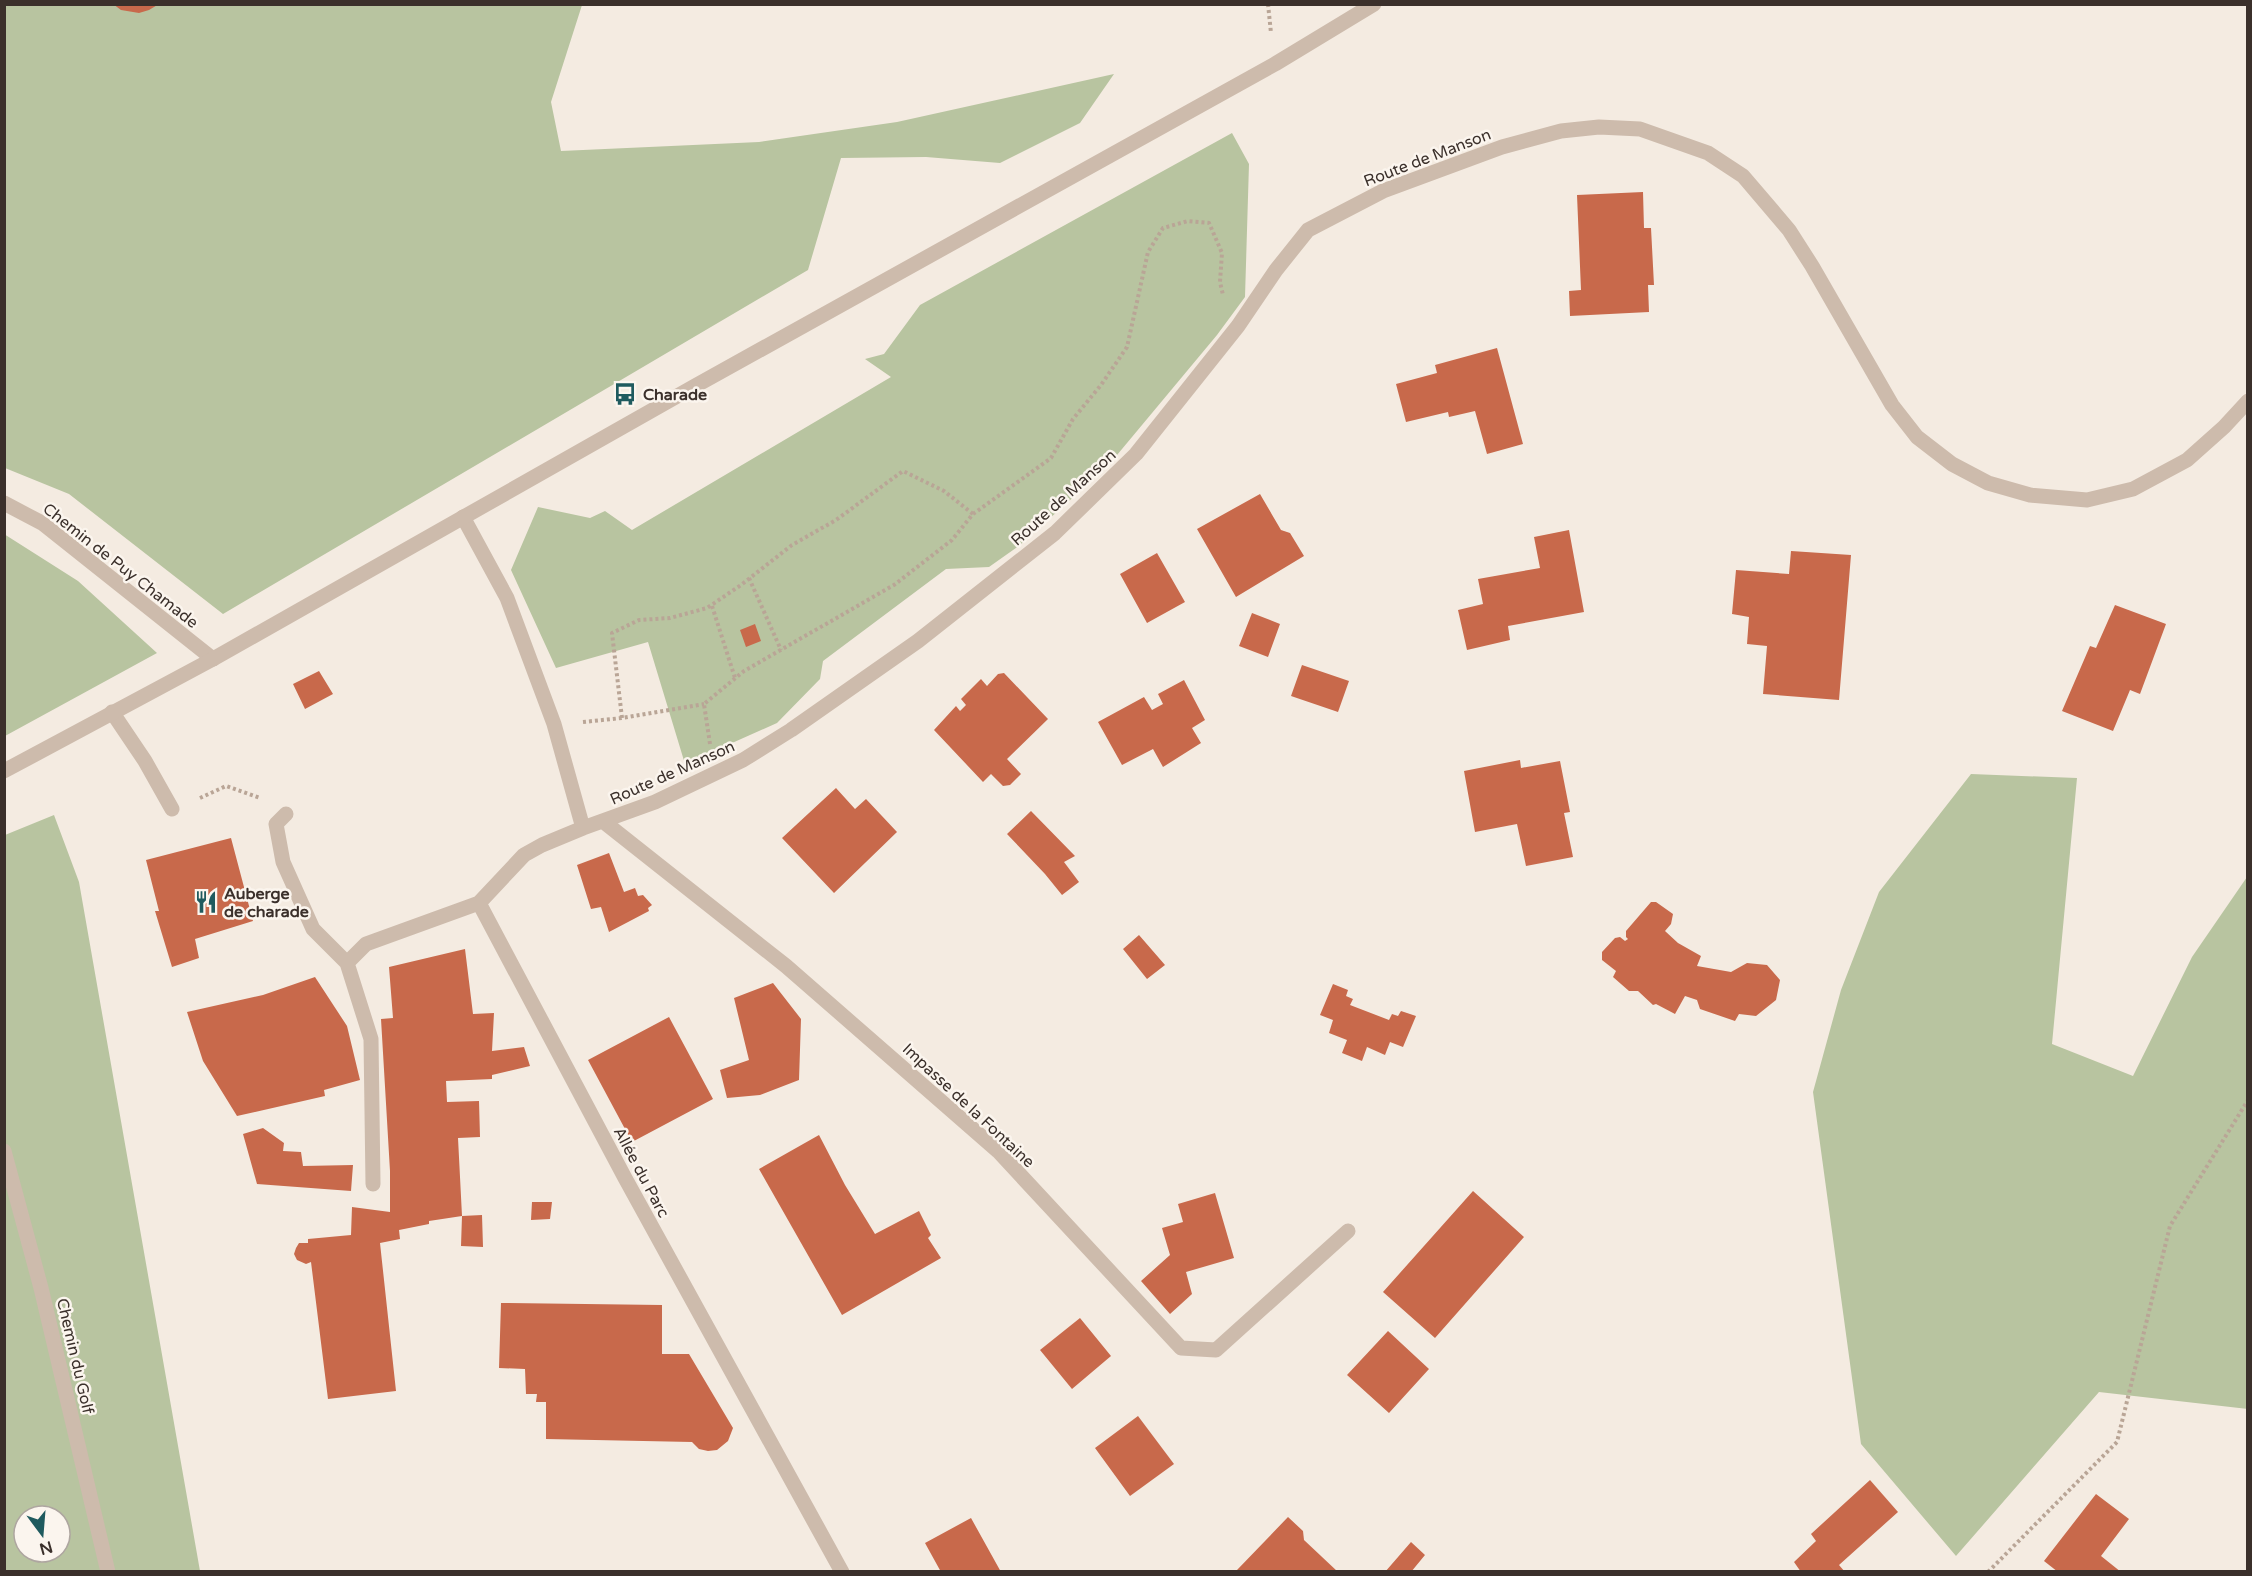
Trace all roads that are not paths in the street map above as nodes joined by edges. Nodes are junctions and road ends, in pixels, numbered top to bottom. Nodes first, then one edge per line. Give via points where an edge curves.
1 (1374, 4) edge
2 (2247, 401) edge
3 (4, 503) edge
4 (463, 517) junction
5 (213, 659) junction
6 (112, 712) junction
7 (4, 771) edge
8 (172, 809) road end
9 (286, 814) road end
10 (604, 822) junction
11 (584, 828) junction
12 (479, 903) junction
13 (347, 963) junction
14 (4, 1151) edge
15 (373, 1184) dead end
16 (1348, 1231) dead end
17 (108, 1572) edge
18 (842, 1572) edge

1 - 4 street via 1275,64
2 - 10 street, Route de Manson via 2187,460 2133,489 2087,500 2030,495 1988,483 1952,464 1917,437 1892,405 1789,230 1743,176 1708,153 1640,129 1599,127 1561,131 1502,147 1383,191 1308,230 1136,454 1055,533 875,672 791,730 715,774
3 - 5 street, Chemin de Puy Chamade via 42,523
4 - 5 street
4 - 11 street via 507,598 554,724
5 - 6 street
6 - 7 street
6 - 8 street
9 - 13 street via 276,824 283,862 313,928
10 - 11 street, Route de Manson
10 - 16 street, Impasse de la Fontaine via 786,966 998,1151 1181,1348 1216,1350
11 - 12 street via 524,855
12 - 13 street via 366,944
12 - 18 street, Allée du Parc
13 - 15 street via 371,1039
14 - 17 street, Chemin du Golf via 41,1288

